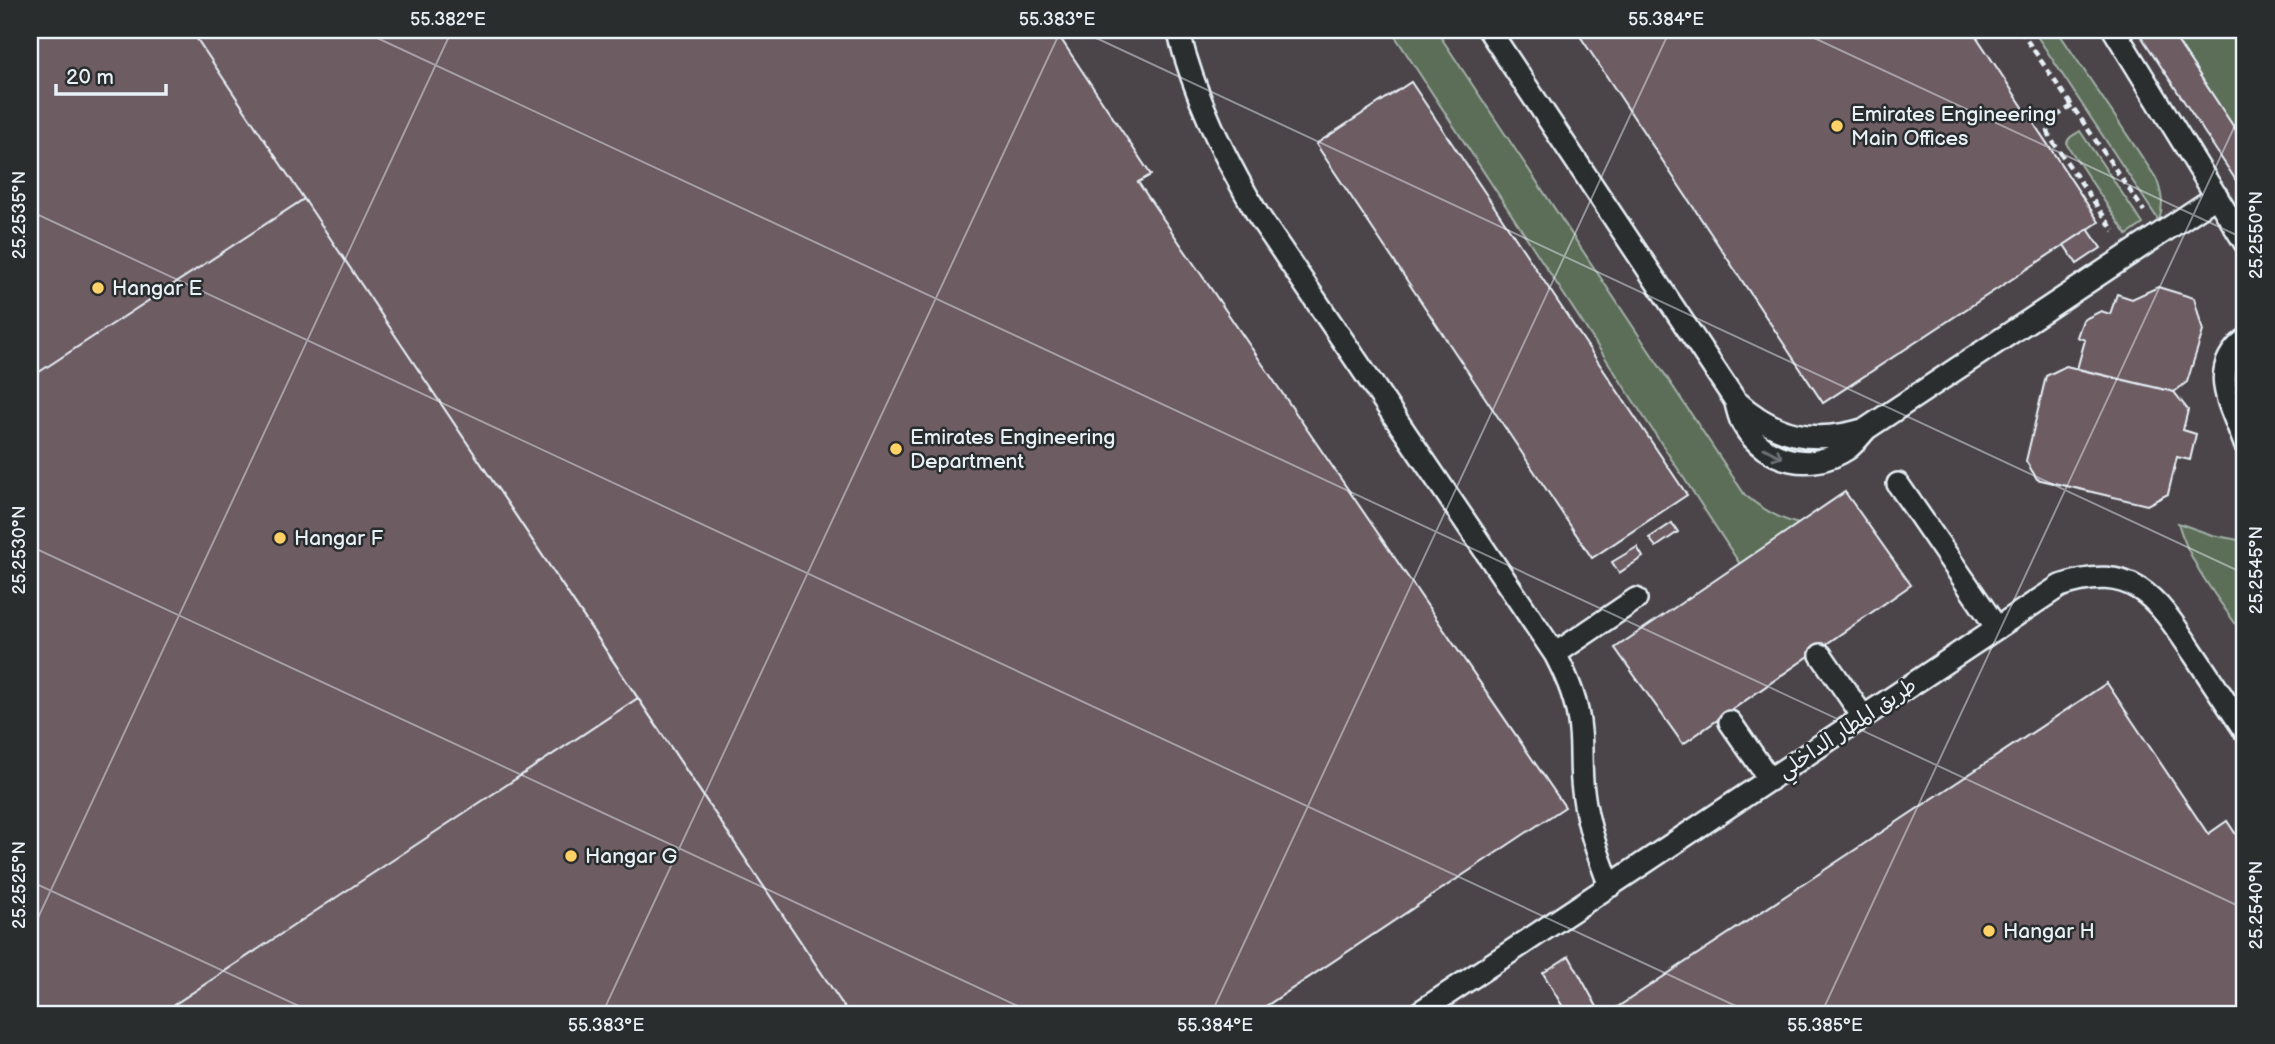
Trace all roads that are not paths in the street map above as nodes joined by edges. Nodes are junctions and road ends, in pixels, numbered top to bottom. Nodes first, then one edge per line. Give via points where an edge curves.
1 (1178, 30) edge
2 (1489, 30) edge
3 (2115, 30) edge
4 (2217, 196) junction
5 (2245, 243) edge
6 (2245, 340) edge
7 (2245, 444) edge
8 (1898, 484) dead end
9 (1636, 598) dead end
10 (1997, 628) junction
11 (1555, 654) junction
12 (1821, 655) dead end
13 (1864, 718) junction
14 (1730, 722) dead end
15 (2245, 730) edge
16 (1770, 780) junction
17 (1610, 886) junction
18 (1417, 1014) edge

1 - 11 lane via 1202,109 1258,215
2 - 4 lane via 1735,400 1742,424 1758,444 1778,458 1803,463 1828,459 1850,448 1866,429
3 - 4 lane
4 - 5 lane
6 - 7 lane via 2231,354 2224,388
8 - 10 lane
9 - 11 lane
10 - 13 lane, طريق المطار الداخلي
10 - 15 lane, طريق المطار الداخلي via 2060,586 2084,578 2110,578 2142,589 2164,610
11 - 17 lane via 1576,705 1583,794
12 - 13 lane
13 - 16 lane, طريق المطار الداخلي
14 - 16 lane
16 - 17 lane, طريق المطار الداخلي
17 - 18 lane, طريق المطار الداخلي

